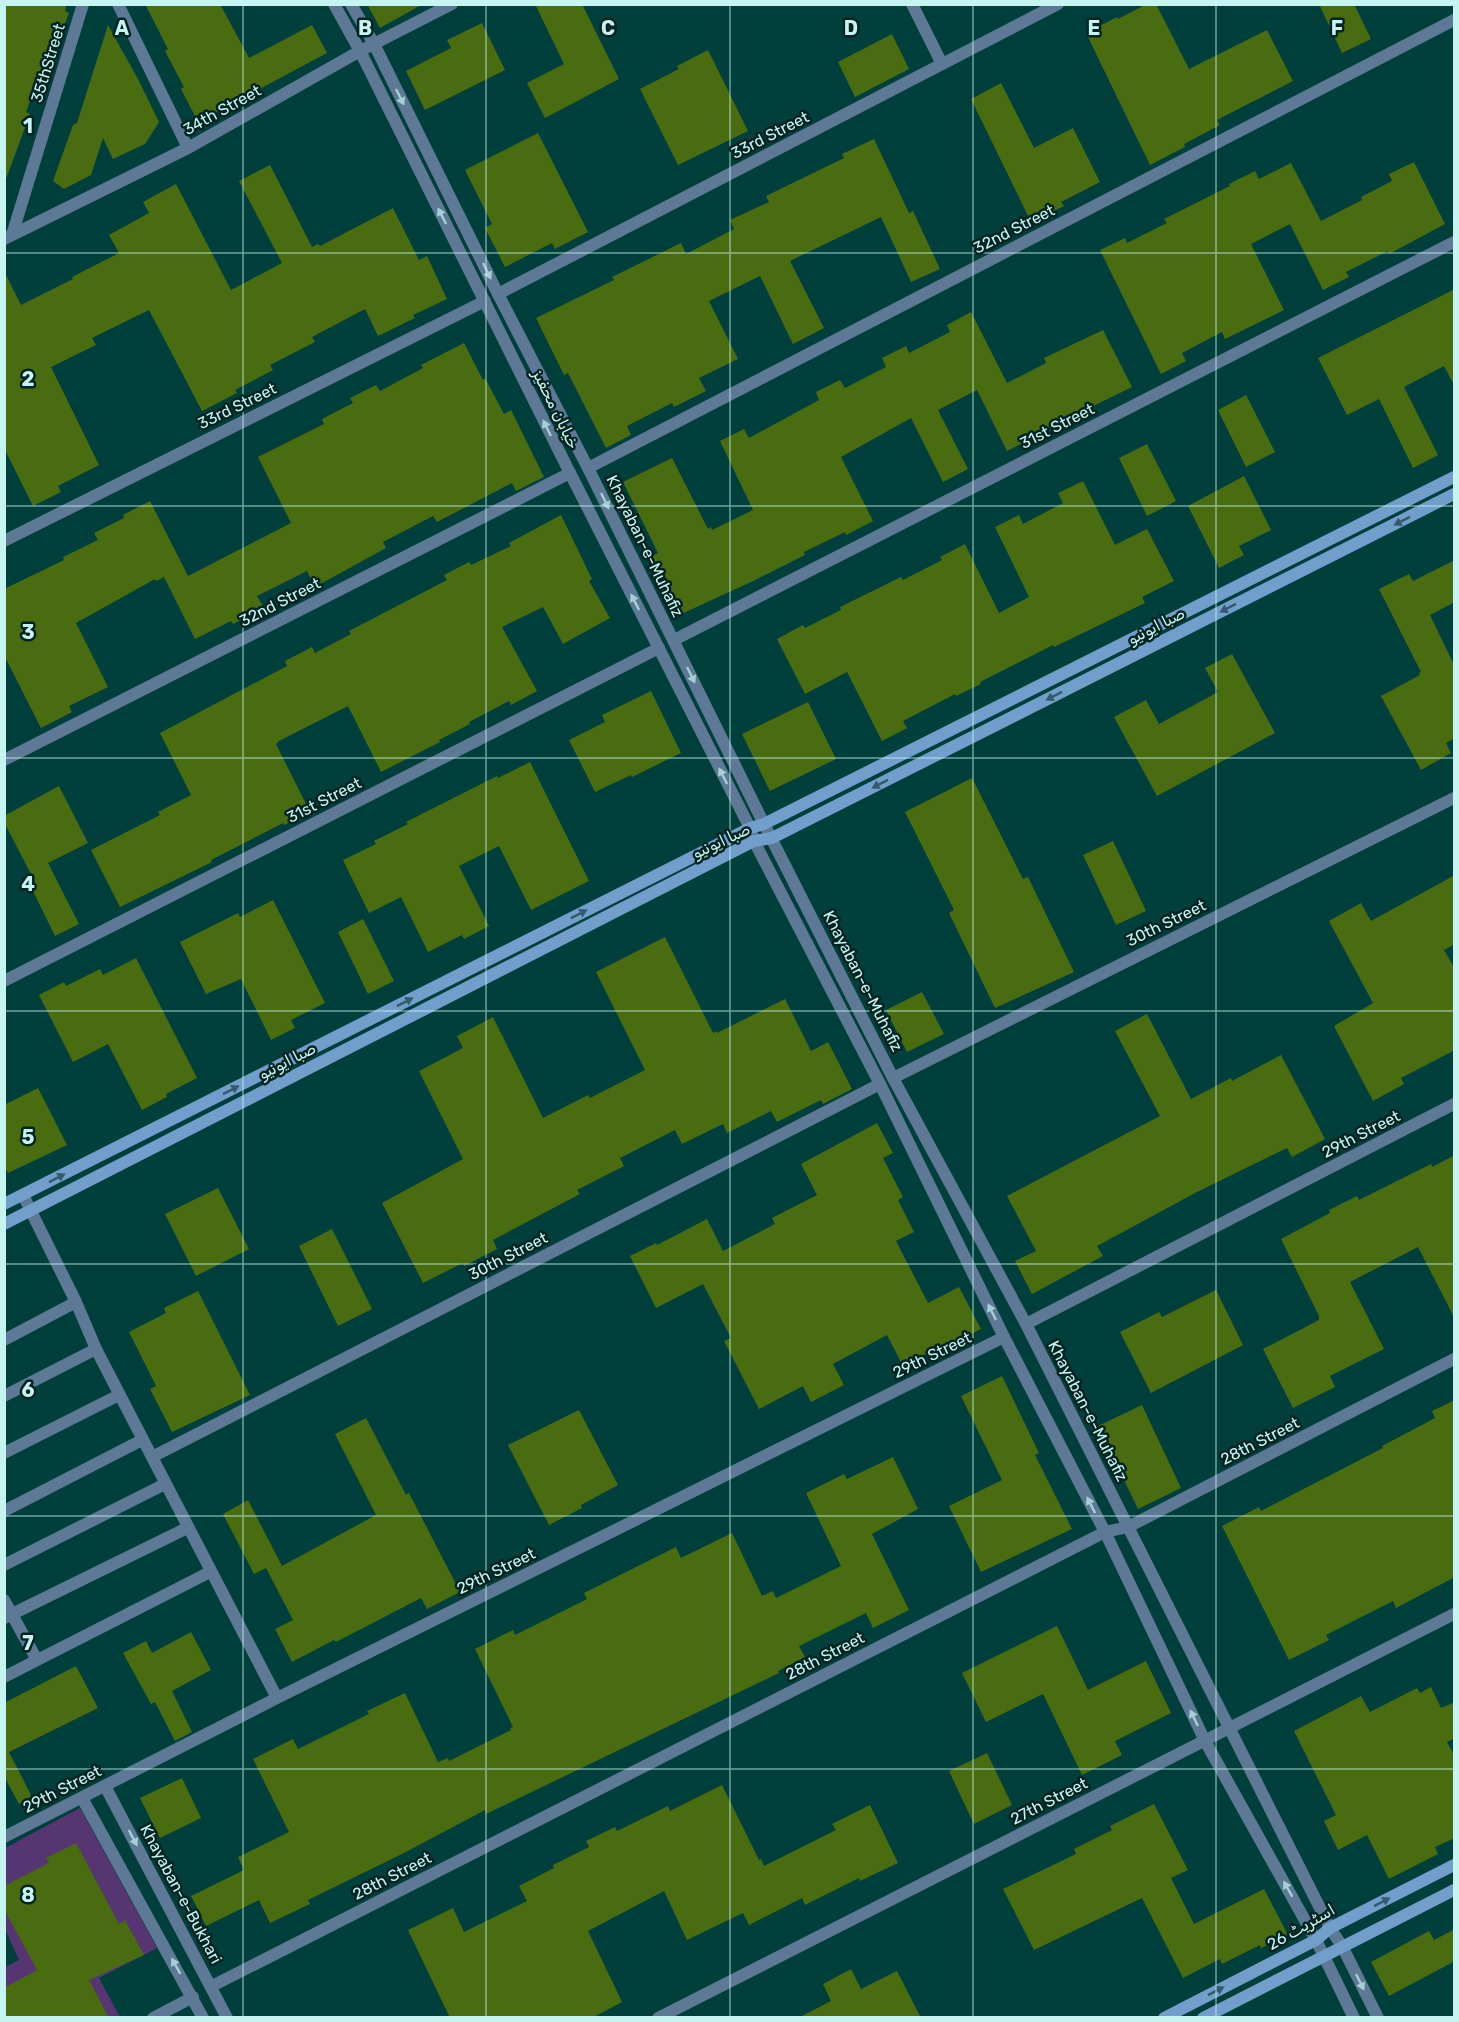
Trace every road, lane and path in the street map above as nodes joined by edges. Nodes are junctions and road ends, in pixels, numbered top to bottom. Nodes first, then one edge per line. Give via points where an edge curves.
1 (83, 4) edge
2 (118, 4) edge
3 (334, 4) edge
4 (351, 4) edge
5 (452, 4) edge
6 (912, 4) edge
7 (1058, 4) edge
8 (1455, 20) edge
9 (374, 44) junction
10 (360, 51) junction
11 (942, 64) junction
12 (188, 148) junction
13 (8, 237) edge
14 (1455, 242) edge
15 (498, 294) junction
16 (485, 301) junction
17 (537, 369) junction
18 (522, 377) junction
19 (588, 468) junction
20 (570, 473) junction
21 (1455, 477) edge
22 (1455, 494) edge
23 (4, 541) edge
24 (674, 640) junction
25 (659, 648) junction
26 (4, 760) edge
27 (1455, 798) edge
28 (764, 824) junction
29 (750, 828) junction
30 (772, 838) junction
31 (754, 841) junction
32 (4, 981) edge
33 (893, 1078) junction
34 (880, 1084) junction
35 (1455, 1104) edge
36 (23, 1195) junction
37 (4, 1204) edge
38 (32, 1209) junction
39 (4, 1224) edge
40 (76, 1302) junction
41 (1026, 1324) junction
42 (1005, 1337) junction
43 (4, 1340) edge
44 (96, 1348) junction
45 (1455, 1359) edge
46 (119, 1395) junction
47 (4, 1396) edge
48 (142, 1440) junction
49 (4, 1453) edge
50 (152, 1457) junction
51 (165, 1484) junction
52 (4, 1511) edge
53 (1128, 1527) junction
54 (187, 1528) junction
55 (1106, 1532) junction
56 (4, 1565) edge
57 (210, 1572) junction
58 (4, 1600) edge
59 (1455, 1614) edge
60 (9, 1616) edge
61 (37, 1660) junction
62 (4, 1677) edge
63 (276, 1698) junction
64 (1230, 1728) junction
65 (1205, 1741) junction
66 (105, 1786) junction
67 (82, 1798) junction
68 (4, 1837) edge
69 (1455, 1865) edge
70 (1455, 1890) edge
71 (1330, 1928) junction
72 (1316, 1940) junction
73 (1342, 1946) junction
74 (1324, 1955) junction
75 (213, 1986) junction
76 (193, 1997) junction
77 (153, 2018) edge
78 (203, 2018) edge
79 (227, 2018) edge
80 (658, 2018) edge
81 (1164, 2018) edge
82 (1203, 2018) edge
83 (1354, 2018) edge
84 (1378, 2018) edge

1 - 13 street, 35thStreet
2 - 12 street
3 - 10 street, خیابان محفیز
4 - 9 street
5 - 9 street, 34th Street
6 - 11 street
7 - 11 street, 33rd Street
8 - 19 street, 32nd Street
9 - 10 street, 34th Street
9 -> 15 street, Khayaban-e-Muhafiz
10 - 12 street, 34th Street
16 -> 10 street, خیابان محفیز
11 - 15 street, 33rd Street
12 - 13 street, 34th Street
14 - 24 street, 31st Street
15 - 17 street, Khayaban-e-Muhafiz
16 - 18 street, خیابان محفیز
16 - 23 street, 33rd Street
17 - 18 street
17 - 19 street, Khayaban-e-Muhafiz
20 -> 18 street, خیابان محفیز
19 -> 24 street, Khayaban-e-Muhafiz
25 -> 20 street, خیابان محفیز
20 - 26 street, 32nd Street
21 - 28 main road, صبا ایونیو
22 -> 30 main road, صبا ایونیو
24 -> 28 street, Khayaban-e-Muhafiz
29 -> 25 street, خیابان محفیز
25 - 32 street, 31st Street
27 - 33 street, 30th Street
28 - 29 main road, صبا ایونیو
28 - 30 street, Khayaban-e-Muhafiz
29 - 31 street, Khayaban-e-Muhafiz
36 -> 29 main road, صبا ایونیو
30 - 31 main road, صبا ایونیو
30 - 33 street, Khayaban-e-Muhafiz
31 - 34 street, Khayaban-e-Muhafiz
31 - 38 main road, صبا ایونیو
33 - 41 street, Khayaban-e-Muhafiz
42 -> 34 street, Khayaban-e-Muhafiz
34 - 50 street, 30th Street
35 - 41 street, 29th Street
36 - 37 main road, صبا ایونیو
36 - 38 street
38 - 39 main road, صبا ایونیو
38 - 40 street
40 - 43 street
40 - 44 street
41 - 53 street, Khayaban-e-Muhafiz
55 -> 42 street, Khayaban-e-Muhafiz
42 - 63 street, 29th Street
44 - 46 street
44 - 47 street
45 - 53 street, 28th Street
46 - 48 street
46 - 49 street
48 - 50 street
48 - 52 street
50 - 51 street
51 - 54 street
51 - 56 street
53 - 55 street, 28th Street
53 - 64 street, Khayaban-e-Muhafiz
54 - 57 street
54 - 60 street
65 -> 55 street, Khayaban-e-Muhafiz
55 - 75 street, 28th Street
57 - 61 street
57 - 63 street
58 - 60 street
59 - 64 street, 27th Street
60 - 61 street
61 - 62 street
63 - 66 street, 29th Street
64 - 65 street, 27th Street
64 - 71 street, Khayaban-e-Muhafiz
72 -> 65 street, Khayaban-e-Muhafiz
65 - 80 street, 27th Street
66 - 67 street, 29th Street
66 -> 75 street, Khayaban-e-Bukhari
67 - 68 street, 29th Street
76 -> 67 street
71 -> 69 main road, اسٹریٹ 26
70 - 73 main road, اسٹریٹ 26
71 - 72 main road, اسٹریٹ 26
71 - 73 street, Khayaban-e-Muhafiz
72 - 74 street, Khayaban-e-Muhafiz
81 -> 72 main road, اسٹریٹ 26
73 - 74 main road, اسٹریٹ 26
73 -> 84 street, Khayaban-e-Muhafiz
74 - 82 main road, اسٹریٹ 26
74 - 83 street, Khayaban-e-Muhafiz
75 - 79 street, Khayaban-e-Bukhari
76 - 77 street
76 - 78 street

